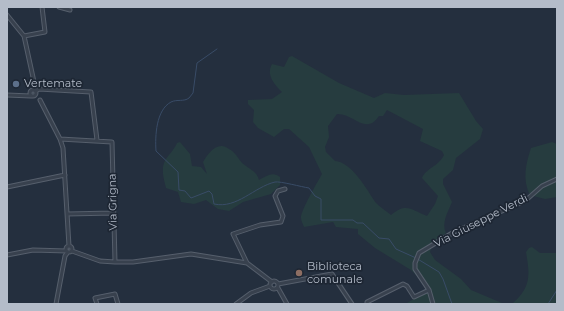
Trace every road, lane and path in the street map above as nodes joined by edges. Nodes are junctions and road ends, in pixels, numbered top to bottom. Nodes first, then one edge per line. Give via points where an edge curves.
1 (42, 7) edge
2 (59, 7) edge
3 (70, 10) dead end
4 (7, 15) edge
5 (24, 36) junction
6 (33, 93) junction
7 (7, 95) edge
8 (60, 139) junction
9 (97, 140) junction
10 (64, 175) junction
11 (557, 179) edge
12 (7, 187) edge
13 (285, 189) dead end
14 (113, 213) junction
15 (67, 214) junction
16 (69, 246) junction
17 (67, 251) junction
18 (72, 251) junction
19 (7, 255) edge
20 (115, 262) junction
21 (247, 263) junction
22 (272, 282) junction
23 (270, 286) junction
24 (278, 286) junction
25 (429, 290) junction
26 (56, 304) edge
27 (97, 304) edge
28 (118, 304) edge
29 (236, 304) edge
30 (287, 304) edge
31 (352, 304) edge
32 (367, 304) edge
33 (433, 304) edge

1 - 5 street via 45,32
2 - 3 street
4 - 5 street
5 - 6 street via 34,81
6 - 7 street
6 - 8 street via 40,100
6 - 9 street via 39,89 91,92
8 - 9 street
8 - 10 street
9 - 14 street, Via Grigna via 112,142
10 - 12 street
10 - 15 street
11 - 25 street, Via Giuseppe Verdi via 542,186 525,201 454,232 419,253 415,263 417,272
13 - 21 street via 278,191 276,196 283,216 281,222 260,225 233,234
14 - 15 street
14 - 20 street, Via Grigna
15 - 16 street
16 - 17 street
16 - 18 street
17 - 18 street
17 - 19 street via 33,250
17 - 26 street
18 - 20 street
20 - 21 street via 145,261 191,254
21 - 22 street
22 - 23 street
22 - 24 street via 276,282
23 - 24 street via 273,290
23 - 29 street via 251,293
24 - 30 street
24 - 31 street via 332,274
25 - 32 street via 414,297 407,286 402,284
25 - 33 street, Via Giuseppe Verdi
27 - 28 street via 95,298 115,294

